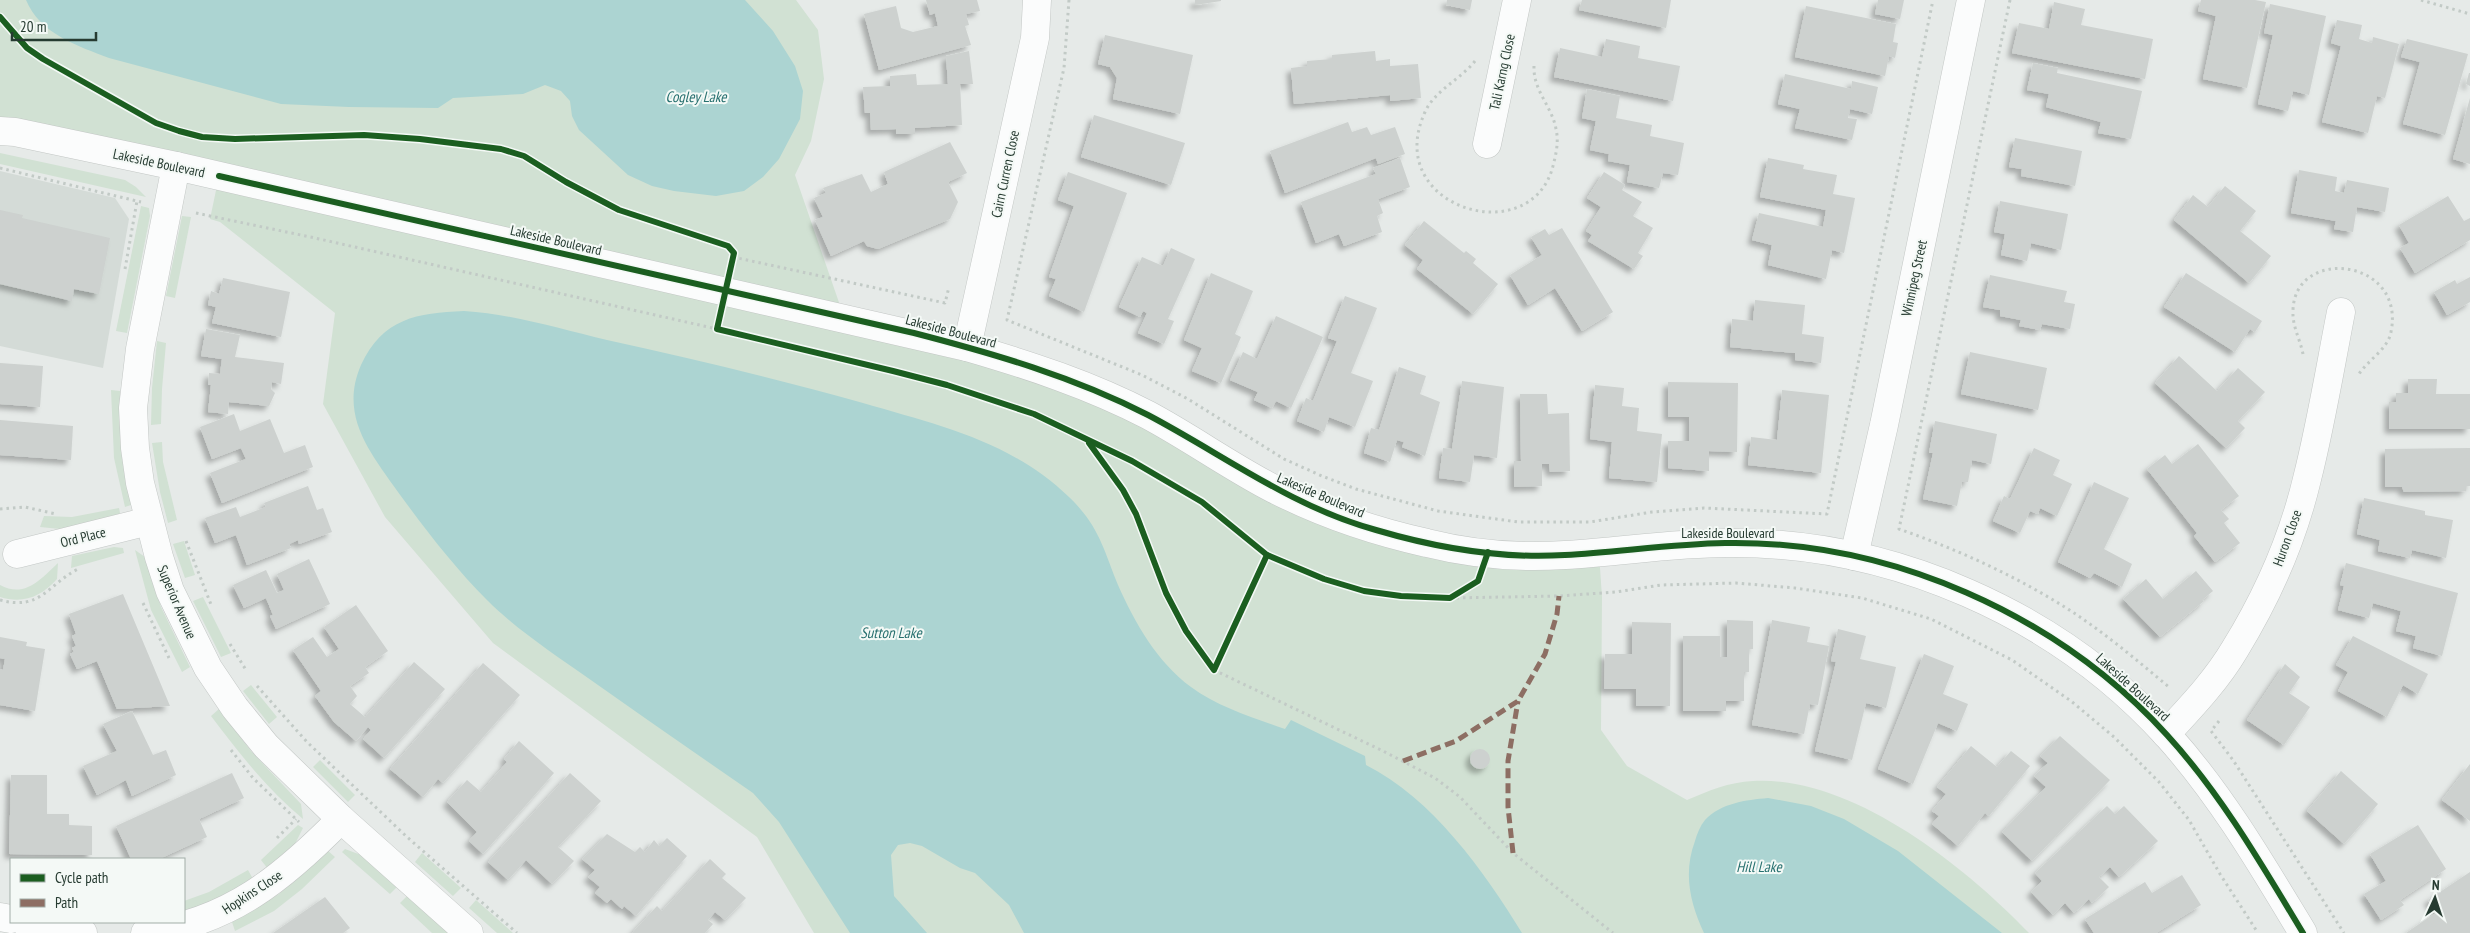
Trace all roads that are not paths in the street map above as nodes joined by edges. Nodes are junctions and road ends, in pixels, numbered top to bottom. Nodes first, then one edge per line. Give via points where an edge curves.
1 (1038, 0) edge
2 (1517, 0) edge
3 (1971, 0) edge
4 (5, 130) edge
5 (1487, 144) dead end
6 (176, 166) junction
7 (2341, 312) dead end
8 (967, 347) junction
9 (150, 521) junction
10 (18, 554) dead end
11 (1854, 556) junction
12 (2166, 734) junction
13 (341, 819) junction
14 (30, 923) edge
15 (83, 933) edge
16 (145, 933) edge
17 (468, 933) edge
18 (2303, 933) edge

1 - 8 street, Cairn Curren Close via 1035,38
2 - 5 street, Tali Karng Close
3 - 11 street, Winnipeg Street
4 - 6 street, Lakeside Boulevard
6 - 8 street, Lakeside Boulevard
6 - 9 street, Superior Avenue via 140,349 133,408 135,448
7 - 12 street, Huron Close via 2307,480 2284,550 2235,650 2196,702
8 - 11 street, Lakeside Boulevard via 1058,375 1102,393 1189,438 1271,488 1316,509 1376,531 1430,544 1512,554 1563,555 1728,543 1778,545
9 - 10 street, Ord Place
9 - 13 street, Superior Avenue via 170,591 208,668 266,746
11 - 12 street, Lakeside Boulevard via 1918,574 2007,612 2086,662
12 - 18 street, Lakeside Boulevard via 2219,800
13 - 16 street, Hopkins Close via 273,882 248,898 197,923
13 - 17 street, Superior Avenue
14 - 15 street

